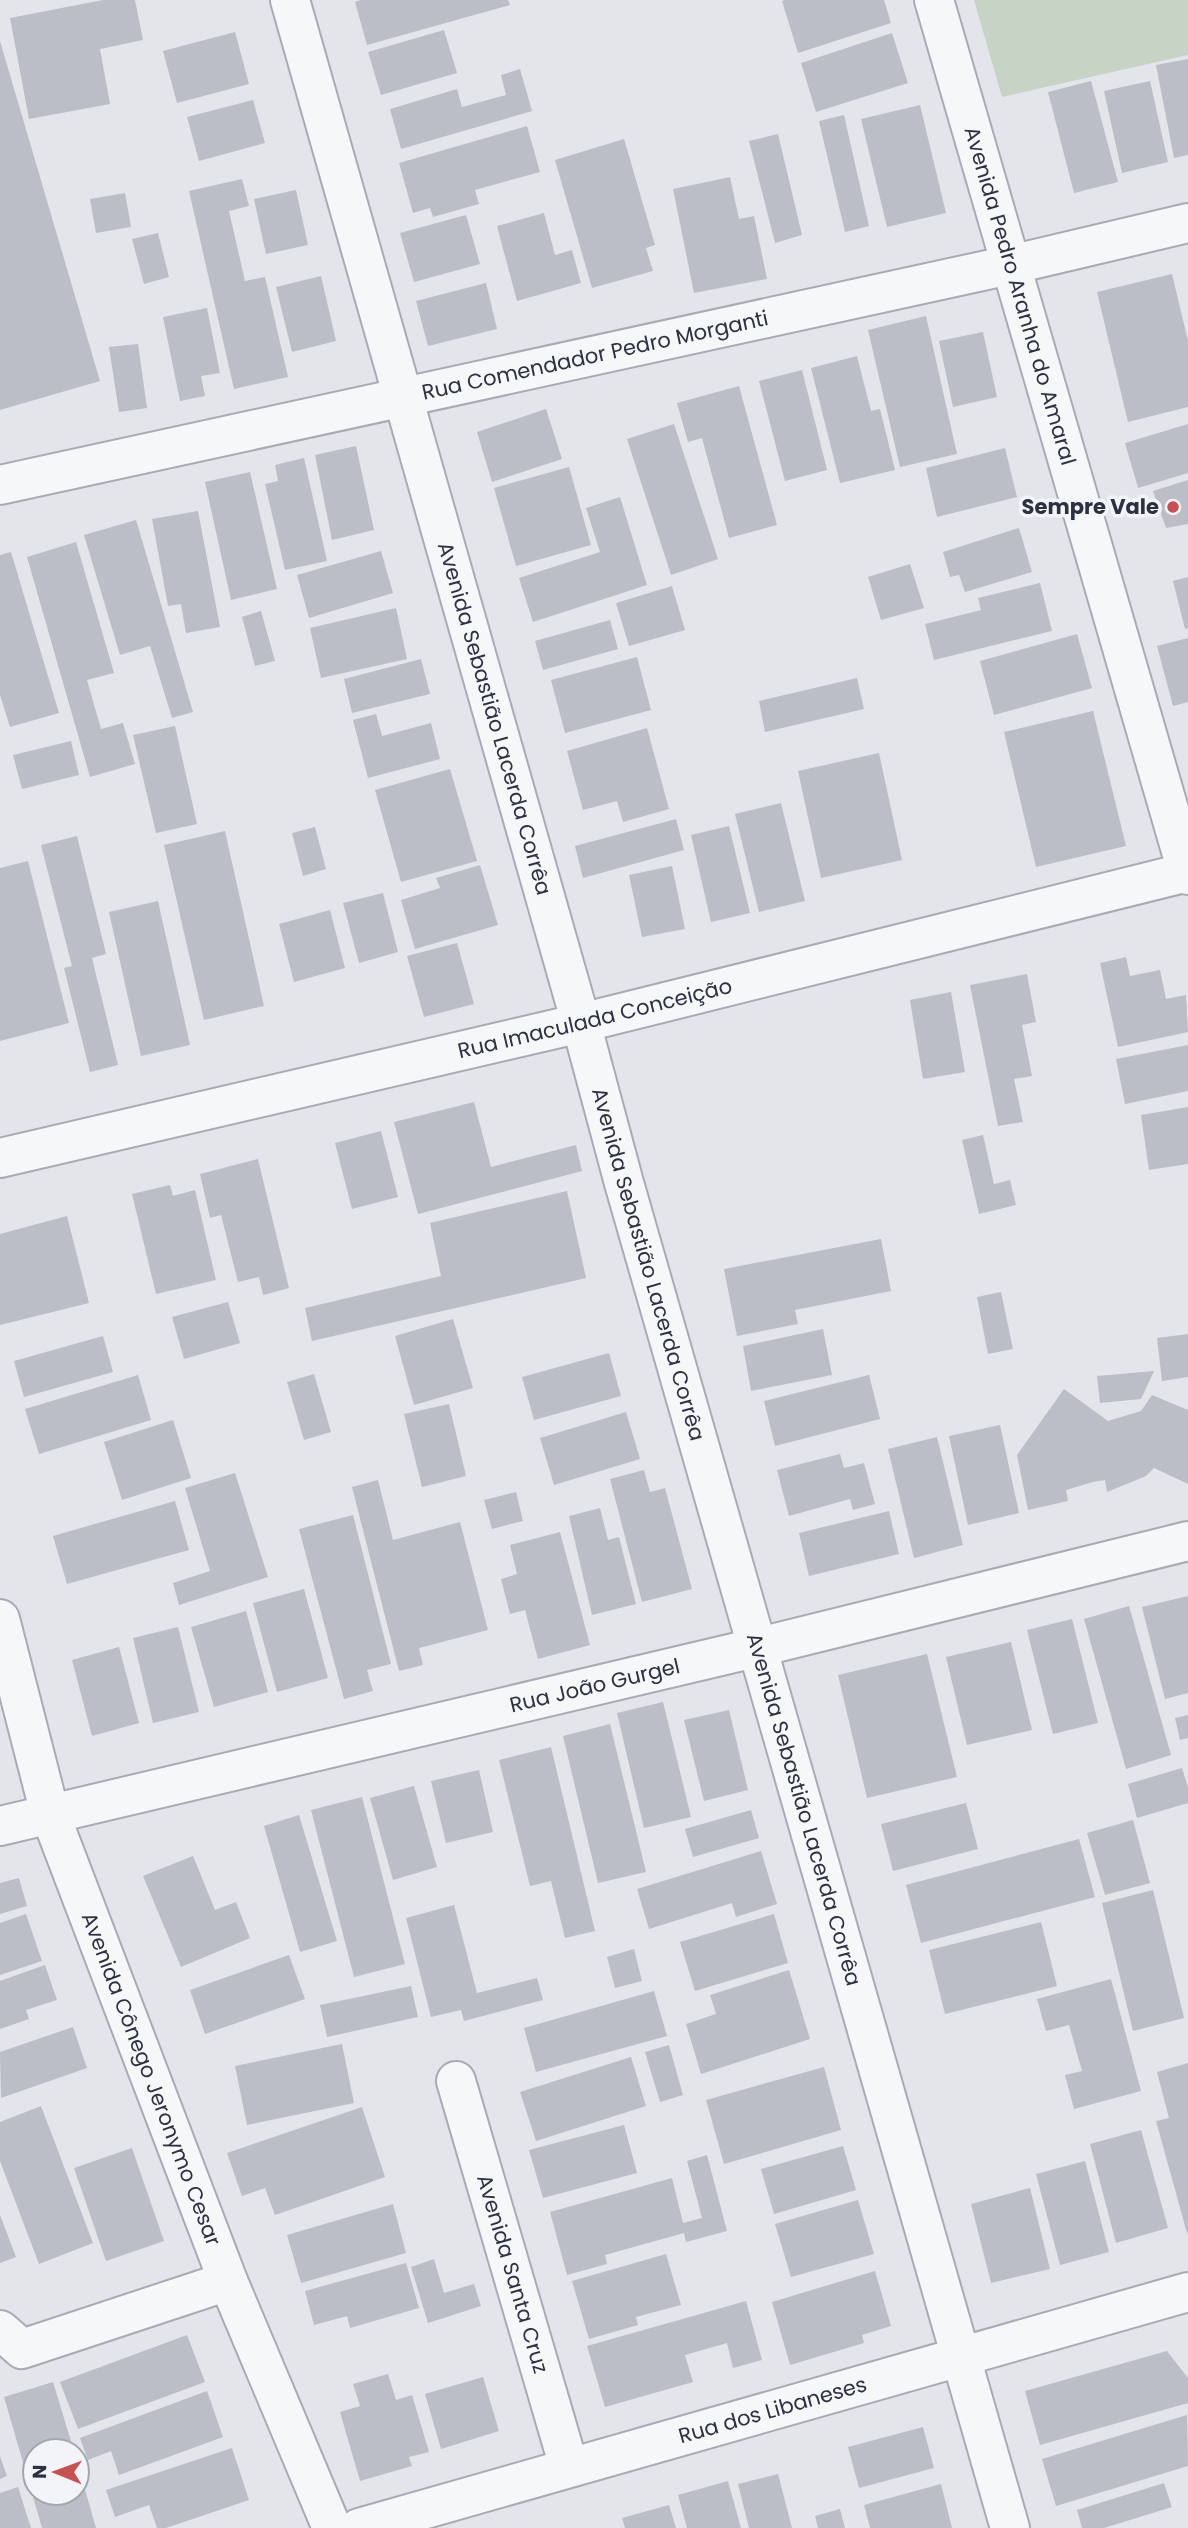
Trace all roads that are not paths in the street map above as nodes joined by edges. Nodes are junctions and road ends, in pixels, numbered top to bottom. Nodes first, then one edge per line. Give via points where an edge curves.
1 (290, 0) edge
2 (934, 0) edge
3 (1188, 223) edge
4 (1010, 265) junction
5 (403, 397) junction
6 (0, 485) edge
7 (1188, 873) edge
8 (581, 1023) junction
9 (0, 1158) edge
10 (1188, 1541) edge
11 (0, 1619) edge
12 (758, 1647) junction
13 (50, 1814) junction
14 (0, 1826) edge
15 (456, 2081) dead end
16 (228, 2281) junction
17 (1188, 2292) edge
18 (0, 2330) edge
19 (959, 2357) junction
20 (569, 2467) junction
21 (332, 2528) edge
22 (359, 2528) edge
23 (1010, 2528) edge

1 - 5 street, Avenida Sebastião Lacerda Corrêa
2 - 4 street, Avenida Pedro Aranha do Amaral
3 - 4 street, Rua Comendador Pedro Morganti
4 - 5 street, Rua Comendador Pedro Morganti
4 - 7 street, Avenida Pedro Aranha do Amaral
5 - 6 street, Rua Comendador Pedro Morganti
5 - 8 street, Avenida Sebastião Lacerda Corrêa
7 - 8 street, Rua Imaculada Conceição
8 - 9 street, Rua Imaculada Conceição
8 - 12 street, Avenida Sebastião Lacerda Corrêa
10 - 12 street, Rua João Gurgel
11 - 13 street, Avenida Cônego Jeronymo Cesar
12 - 13 street, Rua João Gurgel
12 - 19 street, Avenida Sebastião Lacerda Corrêa
13 - 14 street, Rua João Gurgel
13 - 16 street, Avenida Cônego Jeronymo Cesar
15 - 20 street, Avenida Santa Cruz
16 - 18 street via 22,2349
16 - 21 street, Avenida Cônego Jeronymo Cesar
17 - 19 street, Rua dos Libaneses
19 - 20 street, Rua dos Libaneses
19 - 23 street, Avenida Sebastião Lacerda Corrêa
20 - 22 street, Rua dos Libaneses

